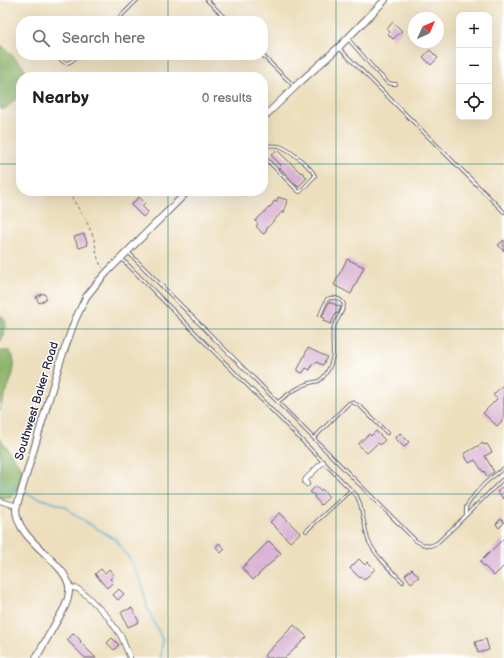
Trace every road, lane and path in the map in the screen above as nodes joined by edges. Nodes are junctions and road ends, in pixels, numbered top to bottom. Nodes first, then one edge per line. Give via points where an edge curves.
1 (137, 0) edge
2 (207, 0) edge
3 (386, 0) edge
4 (121, 16) edge
5 (223, 16) edge
6 (347, 38) junction
7 (339, 47) junction
8 (61, 60) edge
9 (73, 60) edge
10 (267, 60) edge
11 (396, 84) dead end
12 (295, 87) junction
13 (268, 113) edge
14 (268, 146) edge
15 (268, 161) edge
16 (71, 196) edge
17 (183, 196) edge
18 (504, 212) edge
19 (128, 251) junction
20 (121, 258) junction
21 (107, 272) junction
22 (320, 315) dead end
23 (278, 402) junction
24 (387, 433) dead end
25 (314, 438) junction
26 (323, 462) junction
27 (504, 468) edge
28 (504, 478) edge
29 (307, 484) dead end
30 (351, 490) junction
31 (0, 501) edge
32 (17, 506) junction
33 (466, 516) junction
34 (306, 531) dead end
35 (403, 582) dead end
36 (70, 587) junction
37 (36, 658) edge
38 (130, 658) edge

1 - 4 lane
2 - 5 lane
3 - 6 main road
6 - 7 main road
6 - 11 lane via 388,83
7 - 12 main road
7 - 18 lane
8 - 9 lane via 65,63
10 - 12 lane
12 - 13 main road
14 - 15 lane via 281,146 288,150 310,168 315,176 300,192
16 - 21 path via 94,237 96,256
17 - 19 main road, Southwest Baker Road
19 - 20 main road, Southwest Baker Road
19 - 23 lane
20 - 21 main road, Southwest Baker Road
20 - 26 lane
21 - 32 main road, Southwest Baker Road via 86,297 74,320
22 - 23 lane via 327,299 336,298 344,304 333,329 333,360 319,381 308,383 290,392
23 - 25 lane
24 - 25 lane via 360,406 352,402
25 - 33 lane via 416,542 430,546 437,544
26 - 29 street via 306,479
26 - 30 lane
27 - 33 lane via 475,494 466,507
28 - 33 lane
30 - 34 lane
30 - 35 lane via 357,496 368,540 375,553
31 - 32 street
32 - 36 main road, Southwest Baker Road via 16,512 25,533 61,571
36 - 37 main road via 64,608
36 - 38 street via 87,596 107,616 121,636

